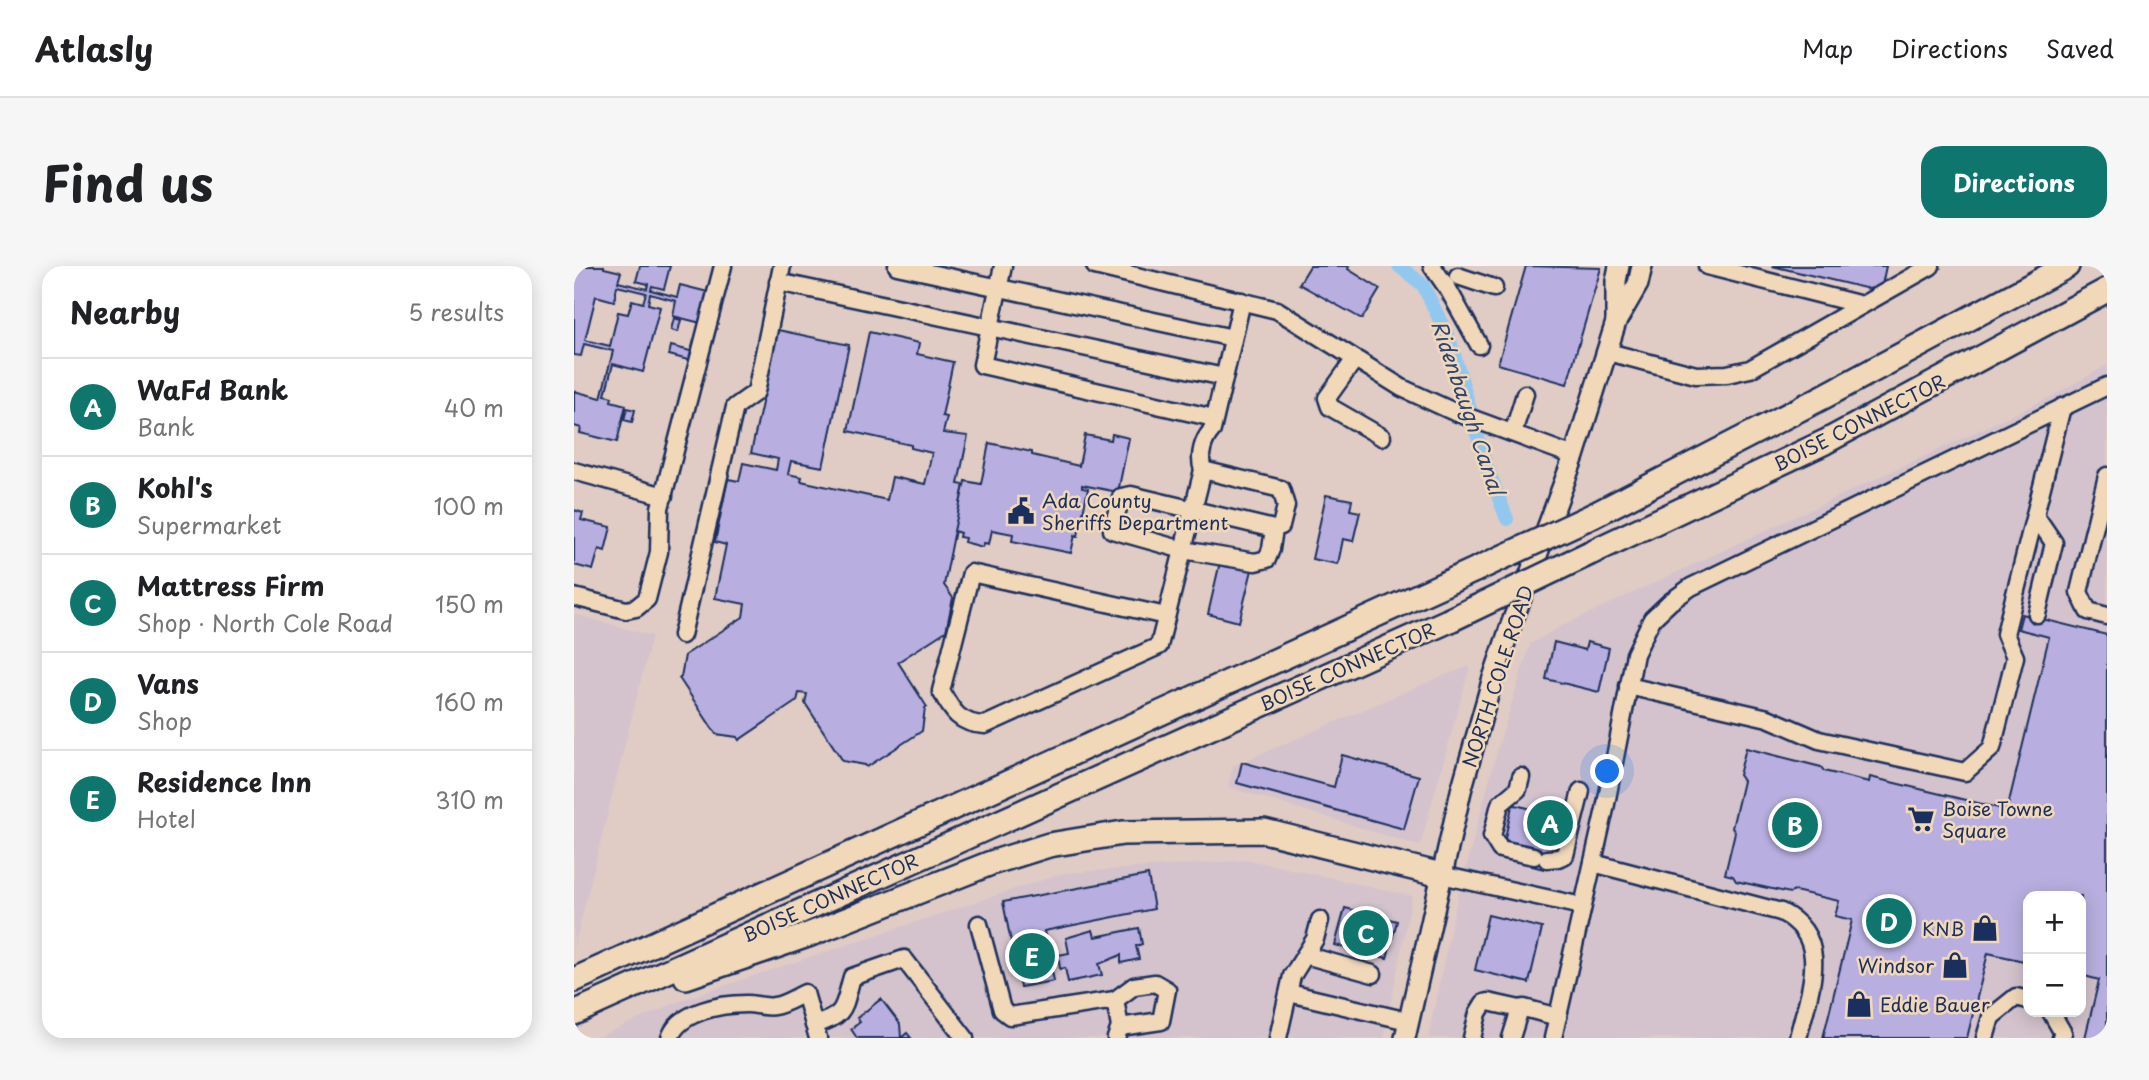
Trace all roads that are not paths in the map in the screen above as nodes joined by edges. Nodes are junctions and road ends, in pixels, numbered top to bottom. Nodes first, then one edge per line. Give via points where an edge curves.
1 (723, 266) edge
2 (1003, 266) edge
3 (1096, 266) edge
4 (1432, 266) edge
5 (1619, 266) edge
6 (1642, 266) edge
7 (1707, 266) edge
8 (1931, 266) edge
9 (2067, 266) edge
10 (903, 267) edge
11 (780, 274) edge
12 (1458, 276) dead end
13 (999, 288) junction
14 (1494, 288) dead end
15 (2107, 290) edge
16 (1242, 301) junction
17 (1862, 305) junction
18 (1616, 322) junction
19 (989, 327) junction
20 (1233, 338) junction
21 (1479, 345) dead end
22 (1608, 352) junction
23 (1355, 359) junction
24 (1224, 377) junction
25 (2107, 386) edge
26 (1525, 394) dead end
27 (2062, 407) junction
28 (1213, 424) junction
29 (1513, 433) junction
30 (1382, 438) dead end
31 (1574, 456) junction
32 (1203, 470) junction
33 (574, 471) edge
34 (2107, 476) edge
35 (663, 496) junction
36 (1193, 509) junction
37 (2035, 515) junction
38 (1274, 529) junction
39 (1183, 550) junction
40 (574, 597) edge
41 (2037, 614) dead end
42 (2107, 615) edge
43 (1166, 616) junction
44 (682, 635) dead end
45 (1628, 686) junction
46 (1521, 777) dead end
47 (1581, 791) dead end
48 (1593, 863) junction
49 (1441, 875) junction
50 (1582, 906) junction
51 (1320, 920) dead end
52 (979, 924) dead end
53 (1305, 955) junction
54 (1373, 974) dead end
55 (574, 980) edge
56 (1289, 993) junction
57 (2023, 999) edge
58 (1115, 1000) junction
59 (1520, 1009) junction
60 (574, 1015) edge
61 (1558, 1017) junction
62 (2054, 1017) edge
63 (1406, 1029) edge
64 (816, 1031) edge
65 (1118, 1032) edge
66 (670, 1038) edge
67 (965, 1038) edge
68 (1278, 1038) edge
69 (1472, 1038) edge
70 (1511, 1038) edge
71 (1553, 1038) edge
72 (1798, 1038) edge
73 (1986, 1038) edge
74 (2061, 1038) edge

1 - 35 street
2 - 13 street
3 - 16 street
4 - 21 street
5 - 18 main road, NORTH COLE ROAD
6 - 18 main road, NORTH COLE ROAD via 1638,284
7 - 17 street
8 - 17 street
9 - 55 highway, BOISE CONNECTOR, bridge via 1594,515
10 - 13 street
11 - 19 street
11 - 44 street via 756,392 735,407
12 - 14 street
13 - 19 street
13 - 20 street
15 - 60 highway, BOISE CONNECTOR, bridge via 1825,442 1448,621
16 - 20 street
16 - 23 street via 1277,310
17 - 22 street via 1750,369 1727,374 1696,375
18 - 22 main road, NORTH COLE ROAD
19 - 24 street
19 - 28 street via 982,365
20 - 24 street
22 - 31 main road, NORTH COLE ROAD
23 - 29 street via 1402,388
23 - 30 street via 1326,398 1330,407
24 - 28 street
25 - 27 street
26 - 29 street
27 - 37 street
27 - 45 street via 1691,587 1652,619 1635,653
28 - 32 street via 1200,461
29 - 31 street
31 - 49 main road, NORTH COLE ROAD via 1492,681
32 - 36 street
32 - 38 street via 1280,489 1286,506 1281,526
33 - 35 street
34 - 42 street via 2079,592 2088,611
35 - 40 street via 659,552 647,599 626,610
36 - 38 street
36 - 39 street
36 - 39 street via 1131,495 1121,497 1112,530
37 - 41 street via 2054,543
37 - 45 street via 2005,634 2015,657 1992,748 1965,772 1818,740 1768,718
38 - 39 street via 1272,549 1266,559 1255,562
39 - 43 street
43 - 43 street via 971,573 942,691 954,715 985,725 1159,646
45 - 48 street
46 - 47 street via 1518,789 1500,804 1492,836 1500,849 1541,858 1565,855
48 - 50 street
48 - 72 street via 1793,917 1808,936 1814,955
49 - 50 street
49 - 60 highway via 1264,831 1123,833 1049,845 991,863 808,935
49 - 63 main road, NORTH COLE ROAD
50 - 61 street
51 - 53 street
52 - 58 street via 1002,1010 1010,1016
53 - 54 street
53 - 56 street via 1292,976
56 - 63 street
56 - 68 street
57 - 73 street via 2016,997 1991,1017
58 - 65 street
58 - 65 street via 1134,986 1155,983 1167,990 1161,1021
59 - 61 street
59 - 69 street via 1484,1003
59 - 70 street
61 - 71 street
62 - 74 street via 2063,1032
64 - 66 street via 805,993 774,1006 717,1006 684,1020
64 - 67 street via 842,1012 852,977 904,959

